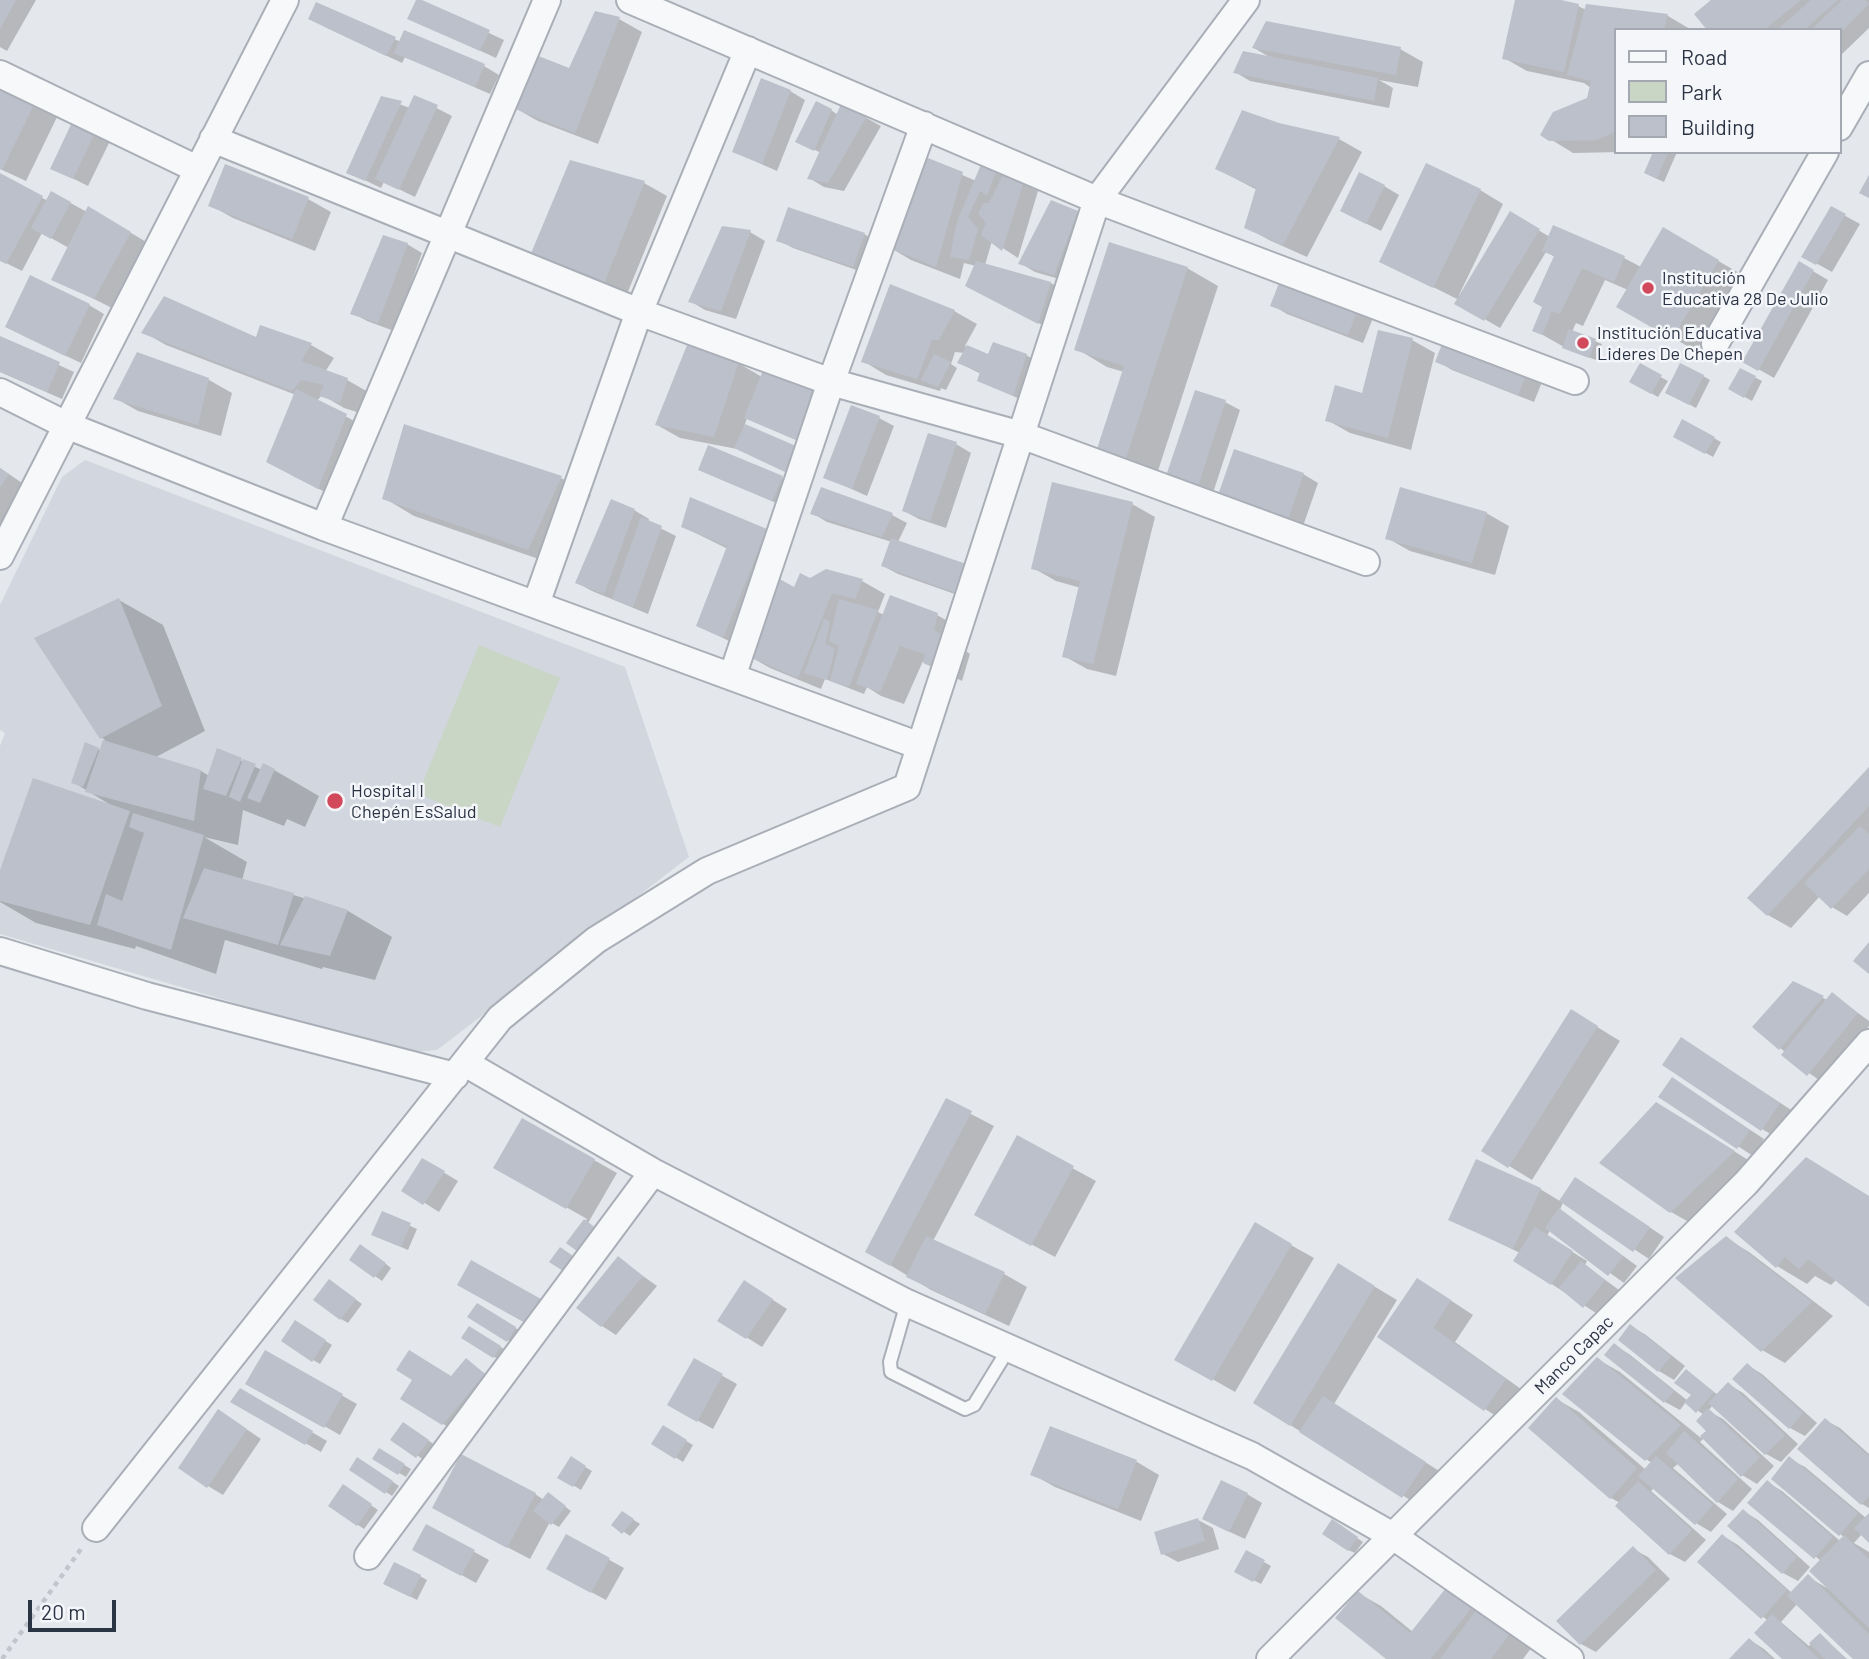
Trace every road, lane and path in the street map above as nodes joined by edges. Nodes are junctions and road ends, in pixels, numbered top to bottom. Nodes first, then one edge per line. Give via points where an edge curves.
1 (285, 0) edge
2 (547, 0) edge
3 (630, 0) edge
4 (1246, 0) edge
5 (748, 50) junction
6 (0, 74) edge
7 (1869, 75) edge
8 (1841, 124) edge
9 (924, 125) junction
10 (212, 139) junction
11 (1824, 154) edge
12 (197, 169) junction
13 (1097, 200) junction
14 (448, 234) junction
15 (639, 312) junction
16 (1715, 344) dead end
17 (831, 382) junction
18 (1575, 382) dead end
19 (0, 392) edge
20 (66, 425) junction
21 (1021, 435) junction
22 (324, 527) junction
23 (0, 556) edge
24 (1366, 562) dead end
25 (536, 604) junction
26 (732, 677) junction
27 (920, 746) junction
28 (0, 951) edge
29 (1869, 1043) edge
30 (460, 1070) junction
31 (653, 1172) junction
32 (907, 1303) junction
33 (1009, 1348) junction
34 (96, 1528) joint
35 (1393, 1536) junction
36 (368, 1556) dead end
37 (2, 1659) edge
38 (1270, 1659) edge
39 (1570, 1659) edge

1 - 10 street
2 - 14 street
3 - 5 street
4 - 13 street
5 - 9 street
5 - 15 street
6 - 12 street
7 - 8 street
9 - 13 street
9 - 17 street
10 - 12 street
10 - 14 street
11 - 16 street
12 - 20 street
13 - 18 street
13 - 21 street
14 - 15 street
14 - 22 street
15 - 17 street
15 - 25 street
17 - 21 street
17 - 26 street
19 - 20 street
20 - 22 street
20 - 23 street
21 - 24 street
21 - 27 street
22 - 25 street
25 - 26 street
26 - 27 street
27 - 30 street via 907,787 707,871 596,940 500,1018
28 - 30 street via 147,996
29 - 35 street, Manco Capac via 1746,1182
30 - 31 street
30 - 34 street
31 - 32 street
31 - 36 street
32 - 33 street
32 - 33 lane via 891,1372 965,1409 974,1405
33 - 35 street via 1252,1456
34 - 37 path
35 - 38 street, Manco Capac
35 - 39 street

